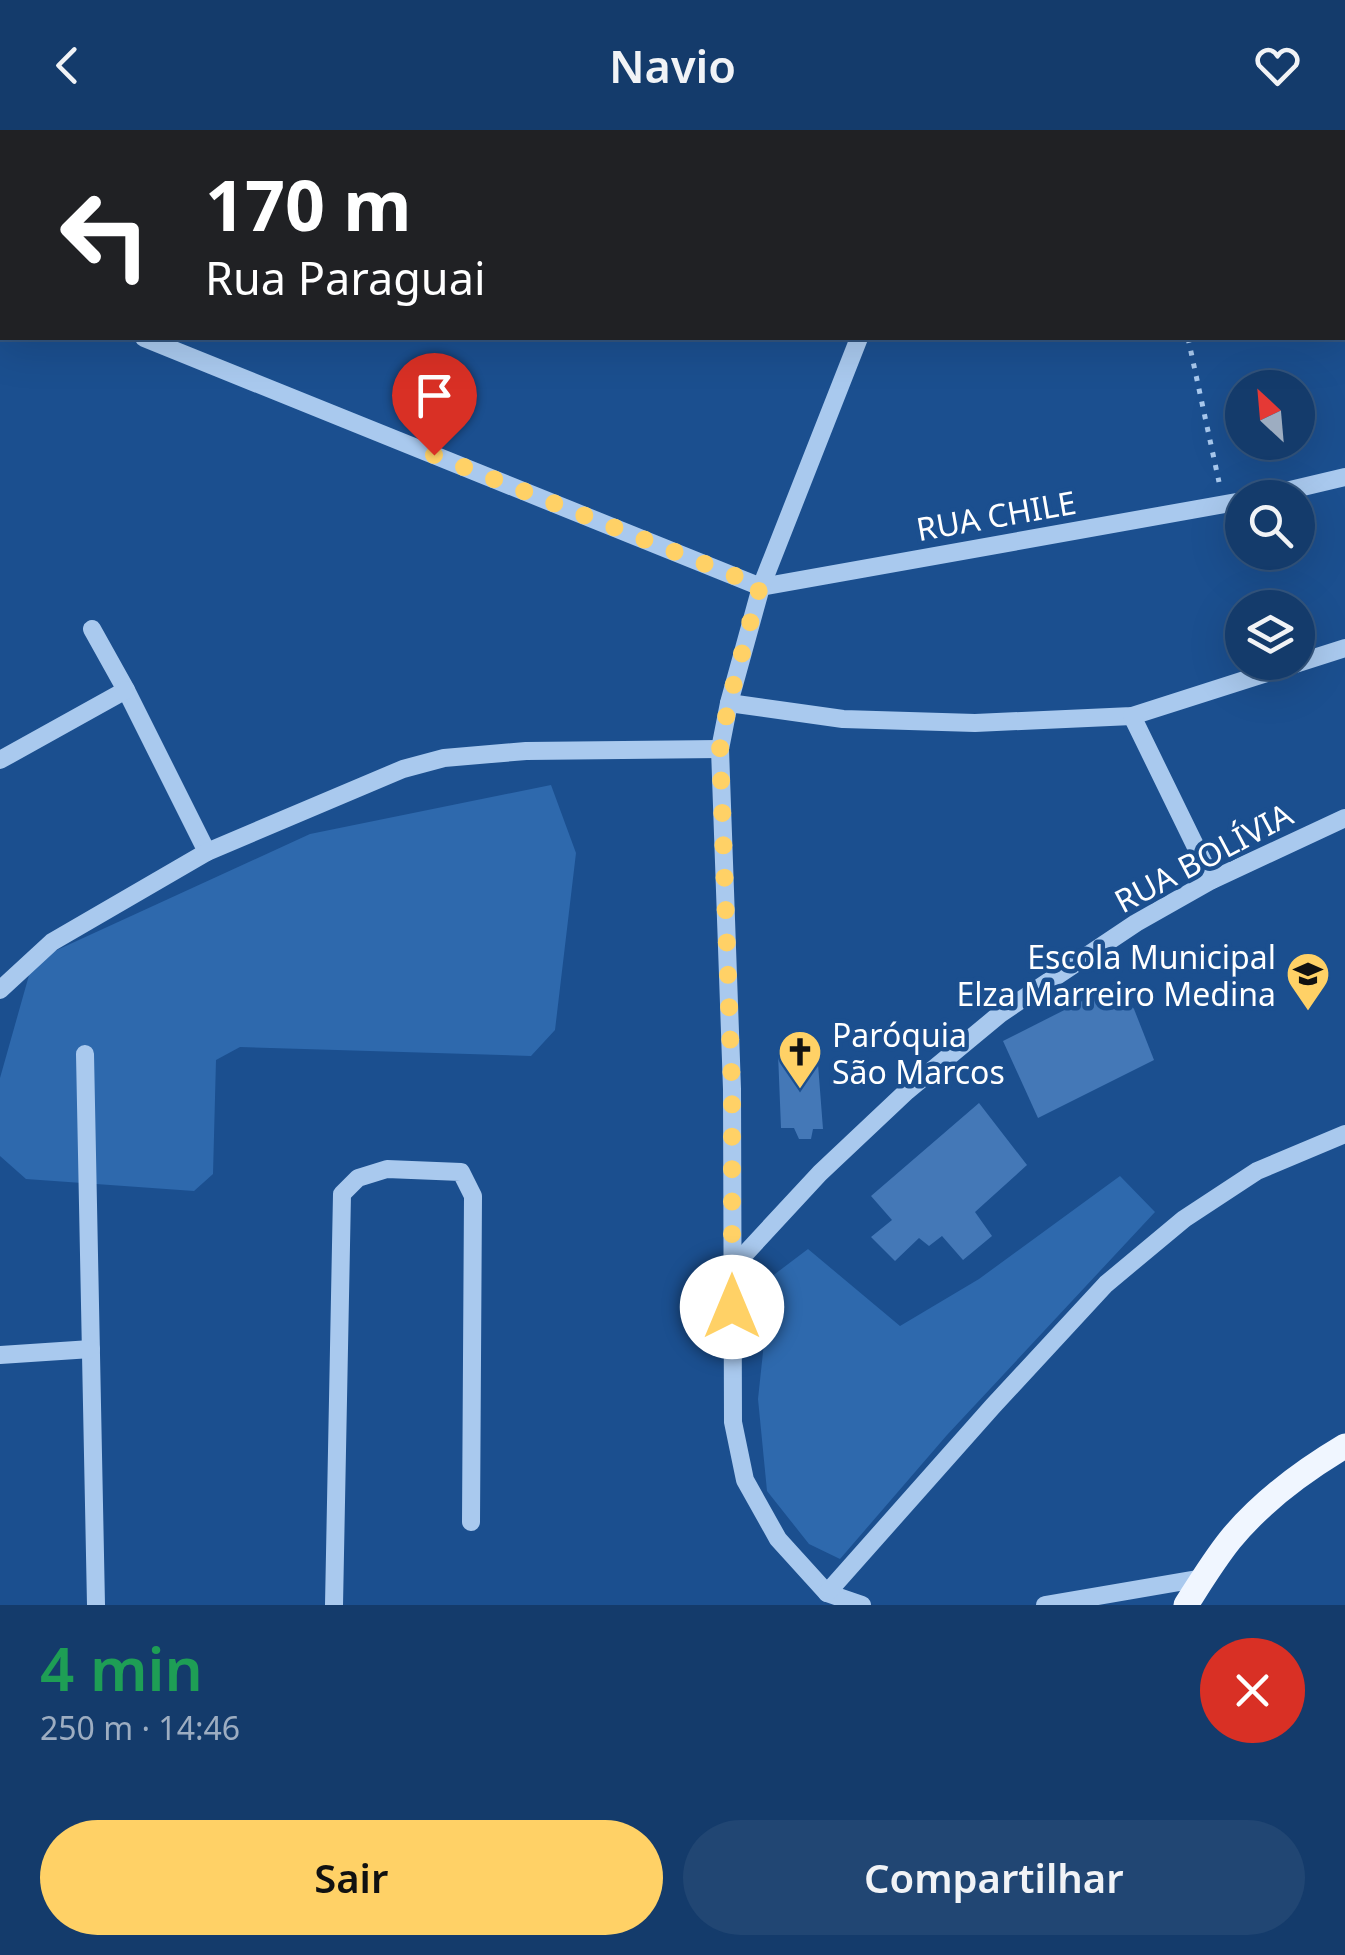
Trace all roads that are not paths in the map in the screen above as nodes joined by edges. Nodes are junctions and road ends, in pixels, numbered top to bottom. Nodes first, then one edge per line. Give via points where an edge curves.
1 (149, 340) edge
2 (858, 340) edge
3 (1345, 477) edge
4 (1315, 484) edge
5 (1225, 505) edge
6 (760, 586) junction
7 (92, 630) dead end
8 (1345, 648) edge
9 (126, 690) junction
10 (729, 702) junction
11 (1132, 716) junction
12 (720, 749) junction
13 (0, 760) edge
14 (1345, 818) edge
15 (207, 852) junction
16 (1212, 880) junction
17 (0, 990) edge
18 (86, 1054) dead end
19 (1345, 1134) edge
20 (731, 1268) junction
21 (91, 1350) junction
22 (0, 1355) edge
23 (1345, 1446) edge
24 (472, 1522) dead end
25 (1203, 1578) junction
26 (827, 1593) junction
27 (96, 1605) edge
28 (334, 1605) edge
29 (862, 1605) edge
30 (1045, 1605) edge
31 (1186, 1605) edge

1 - 6 street
2 - 6 street
3 - 4 street
5 - 6 street, RUA CHILE
6 - 10 street
7 - 9 street
8 - 11 street
9 - 13 street
9 - 15 street
10 - 11 street via 843,719 975,723
10 - 12 street
11 - 16 street
12 - 15 street via 444,758
12 - 20 street
14 - 16 street, RUA BOLÍVIA
15 - 17 street via 52,942
16 - 20 street, RUA BOLÍVIA via 1000,1014 834,1159
18 - 21 street
19 - 26 street via 1257,1171 1184,1219 1106,1284
20 - 26 street via 733,1422 745,1480 778,1539
21 - 22 street
21 - 27 street
23 - 25 main road via 1266,1503
24 - 28 street via 473,1196 460,1172 388,1169 358,1178 342,1194
25 - 30 street
25 - 31 main road
26 - 29 street

